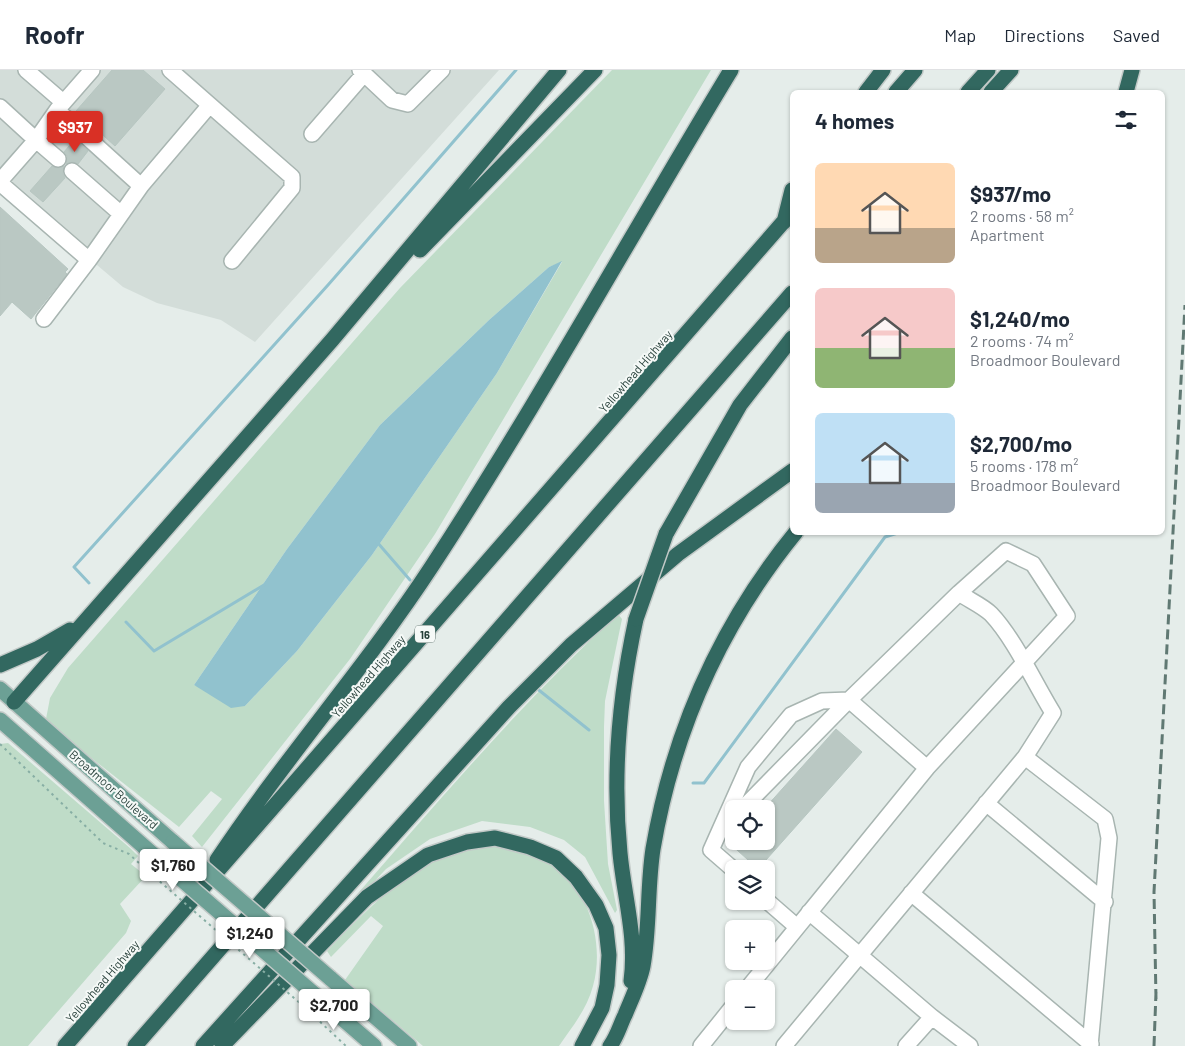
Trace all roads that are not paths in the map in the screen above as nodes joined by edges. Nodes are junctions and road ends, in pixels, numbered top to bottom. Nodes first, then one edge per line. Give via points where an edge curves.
1 (92, 70) edge
2 (170, 70) edge
3 (442, 70) edge
4 (559, 70) edge
5 (595, 70) edge
6 (731, 70) edge
7 (883, 70) edge
8 (915, 70) edge
9 (988, 70) edge
10 (1010, 70) edge
11 (1132, 70) edge
12 (31, 71) edge
13 (362, 72) edge
14 (868, 90) edge
15 (898, 90) edge
16 (970, 90) edge
17 (994, 90) edge
18 (1127, 90) edge
19 (60, 106) junction
20 (209, 106) junction
21 (0, 107) edge
22 (312, 134) dead end
23 (36, 140) junction
24 (58, 159) dead end
25 (72, 171) dead end
26 (0, 182) edge
27 (141, 186) junction
28 (790, 204) edge
29 (121, 214) junction
30 (788, 217) edge
31 (89, 260) junction
32 (232, 261) dead end
33 (790, 295) edge
34 (44, 319) dead end
35 (332, 340) junction
36 (790, 341) edge
37 (790, 472) edge
38 (794, 535) edge
39 (959, 593) junction
40 (82, 623) junction
41 (1023, 663) junction
42 (0, 665) edge
43 (0, 689) edge
44 (849, 700) junction
45 (14, 702) junction
46 (0, 718) edge
47 (1025, 757) junction
48 (927, 768) junction
49 (751, 800) edge
50 (986, 803) junction
51 (725, 826) edge
52 (721, 830) junction
53 (725, 862) edge
54 (911, 894) junction
55 (1105, 902) junction
56 (186, 908) junction
57 (775, 908) edge
58 (810, 912) junction
59 (797, 928) junction
60 (859, 955) junction
61 (754, 980) edge
62 (628, 1007) junction
63 (725, 1016) edge
64 (932, 1017) junction
65 (1091, 1045) edge
66 (65, 1046) edge
67 (135, 1046) edge
68 (204, 1046) edge
69 (222, 1046) edge
70 (374, 1046) edge
71 (409, 1046) edge
72 (582, 1046) edge
73 (610, 1046) edge
74 (700, 1046) edge
75 (784, 1046) edge
76 (906, 1046) edge
77 (970, 1046) edge

1 - 19 lane
2 - 20 lane
3 - 13 lane via 408,104 392,100
4 - 35 highway
5 - 35 highway
6 - 56 highway via 527,414 432,566 353,678 249,811
7 - 14 highway
8 - 15 highway
9 - 16 highway
10 - 17 highway
11 - 18 highway
12 - 19 lane
13 - 22 lane
19 - 23 lane
19 - 27 lane
20 - 27 lane
20 - 32 lane via 292,177 292,188
21 - 23 lane
23 - 24 lane
23 - 26 lane
25 - 29 lane
26 - 31 lane
27 - 29 lane
28 - 30 highway
29 - 31 lane
30 - 56 highway, Yellowhead Highway / 16
31 - 34 lane
33 - 67 highway
35 - 40 highway
36 - 62 highway, bridge via 740,405 666,534 636,619 618,720 616,768 624,895 632,929 633,967
37 - 68 highway via 678,554 571,645 509,707
38 - 62 highway via 732,624 700,689 675,753 653,851 643,967
39 - 41 lane via 991,614
39 - 41 lane via 1006,550 1034,564 1067,616
39 - 44 lane
40 - 42 highway via 37,650
40 - 45 highway
41 - 47 lane via 1053,713
41 - 48 lane
43 - 45 main road, Broadmoor Boulevard
44 - 48 lane
44 - 49 lane
44 - 52 lane via 822,700 791,715 748,767
45 - 46 main road
45 - 71 main road, Broadmoor Boulevard, bridge
46 - 70 main road, Broadmoor Boulevard, bridge
47 - 50 lane
47 - 55 lane via 1105,819 1109,838
48 - 58 lane
50 - 54 lane
50 - 55 lane
51 - 52 lane
52 - 53 lane via 711,850
54 - 60 lane
54 - 65 lane
55 - 65 lane
56 - 66 highway, Yellowhead Highway / 16
57 - 59 lane
58 - 59 lane
58 - 60 lane
59 - 61 lane
60 - 64 lane
60 - 75 lane
62 - 73 highway
63 - 74 lane
64 - 76 lane
64 - 77 lane
69 - 72 highway via 367,897 428,855 467,842 494,838 556,858 576,877 596,905 606,928 609,955 607,985 602,1008

